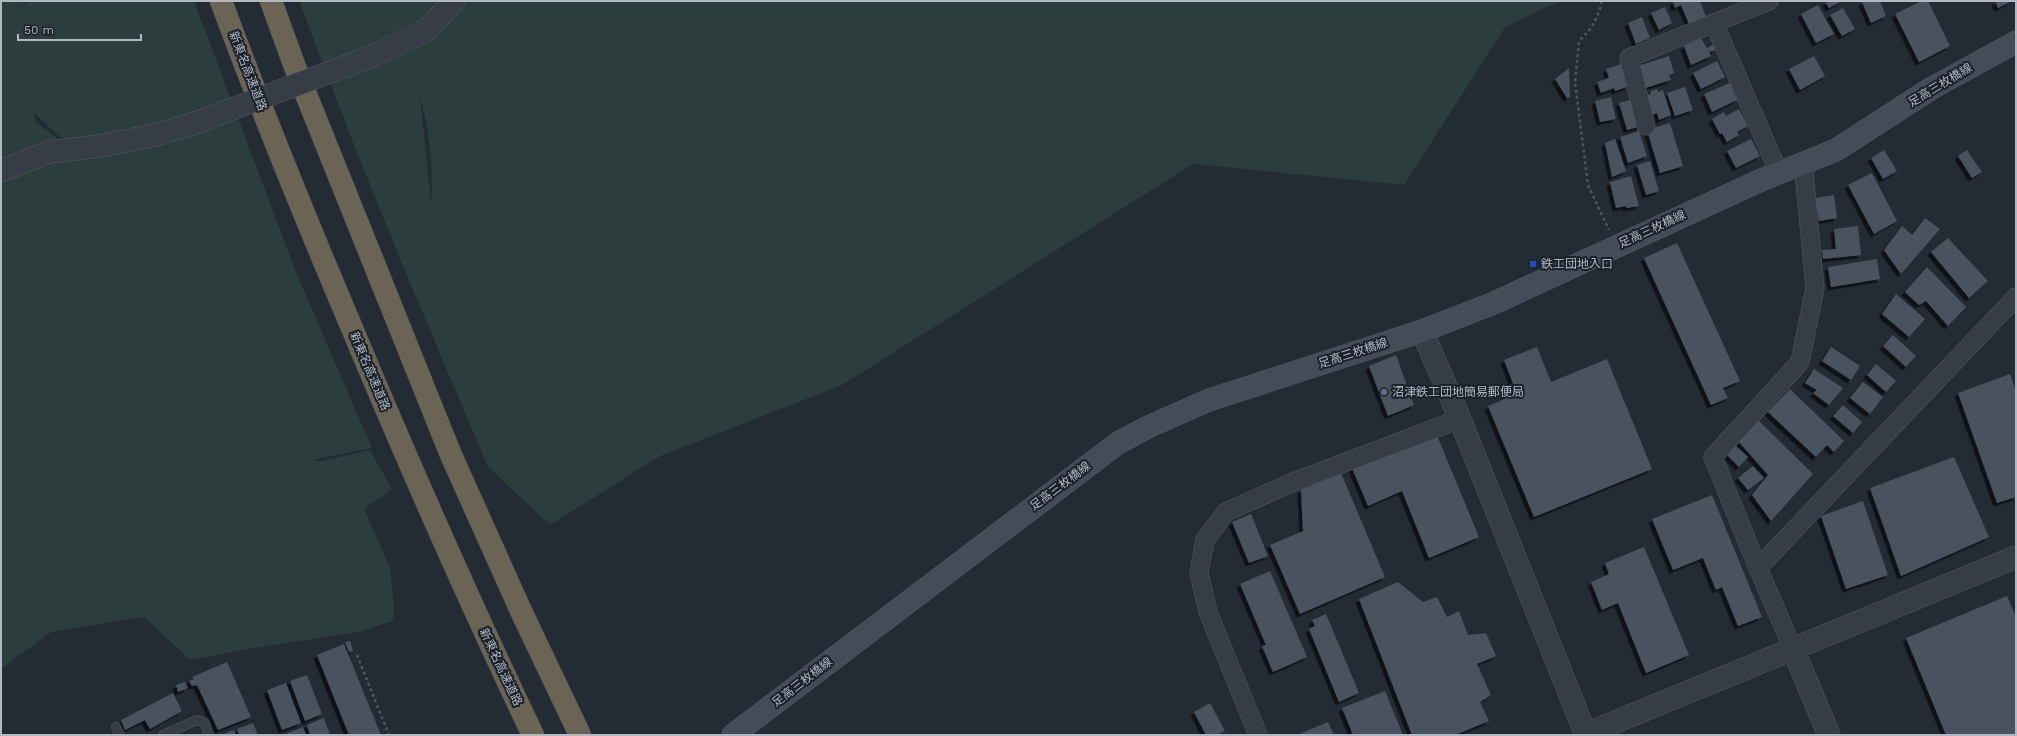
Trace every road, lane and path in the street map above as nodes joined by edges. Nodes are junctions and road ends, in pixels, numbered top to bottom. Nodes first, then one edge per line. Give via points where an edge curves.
1 (221, 1) edge
2 (271, 1) edge
3 (454, 1) edge
4 (1602, 1) edge
5 (1769, 1) edge
6 (1714, 23) junction
7 (2016, 42) edge
8 (1646, 126) dead end
9 (1800, 165) junction
10 (1, 171) edge
11 (1779, 173) junction
12 (1616, 245) junction
13 (2016, 297) edge
14 (1422, 331) junction
15 (1460, 419) junction
16 (2016, 557) edge
17 (1758, 568) junction
18 (1793, 649) junction
19 (357, 655) dead end
20 (163, 735) edge
21 (210, 735) edge
22 (389, 735) edge
23 (533, 735) edge
24 (580, 735) edge
25 (733, 735) edge
26 (1258, 735) edge
27 (1585, 735) edge
28 (1829, 735) edge

1 - 23 highway, 新東名高速道路 via 250,79 413,475
2 - 24 highway via 295,67 451,455
3 - 10 street, bridge via 427,30 375,55 198,122 159,134 100,146 49,152
4 - 12 path via 1590,31 1579,41 1576,82 1588,185
5 - 6 street
6 - 8 street via 1629,58
6 - 11 street
7 - 9 main road, 足高三枚橋線 via 1932,88 1836,150
9 - 11 main road, 足高三枚橋線
9 - 17 street via 1804,172 1815,288 1800,362 1713,457
11 - 12 main road, 足高三枚橋線
12 - 14 main road, 足高三枚橋線 via 1494,303
13 - 17 street
14 - 15 street
14 - 25 main road, 足高三枚橋線 via 1209,400 1118,443
15 - 26 street via 1291,483 1226,512 1205,540 1199,572 1208,612
15 - 27 street
16 - 18 street
17 - 18 street
18 - 27 street
18 - 28 street
19 - 22 path
20 - 21 lane via 197,720 204,723

